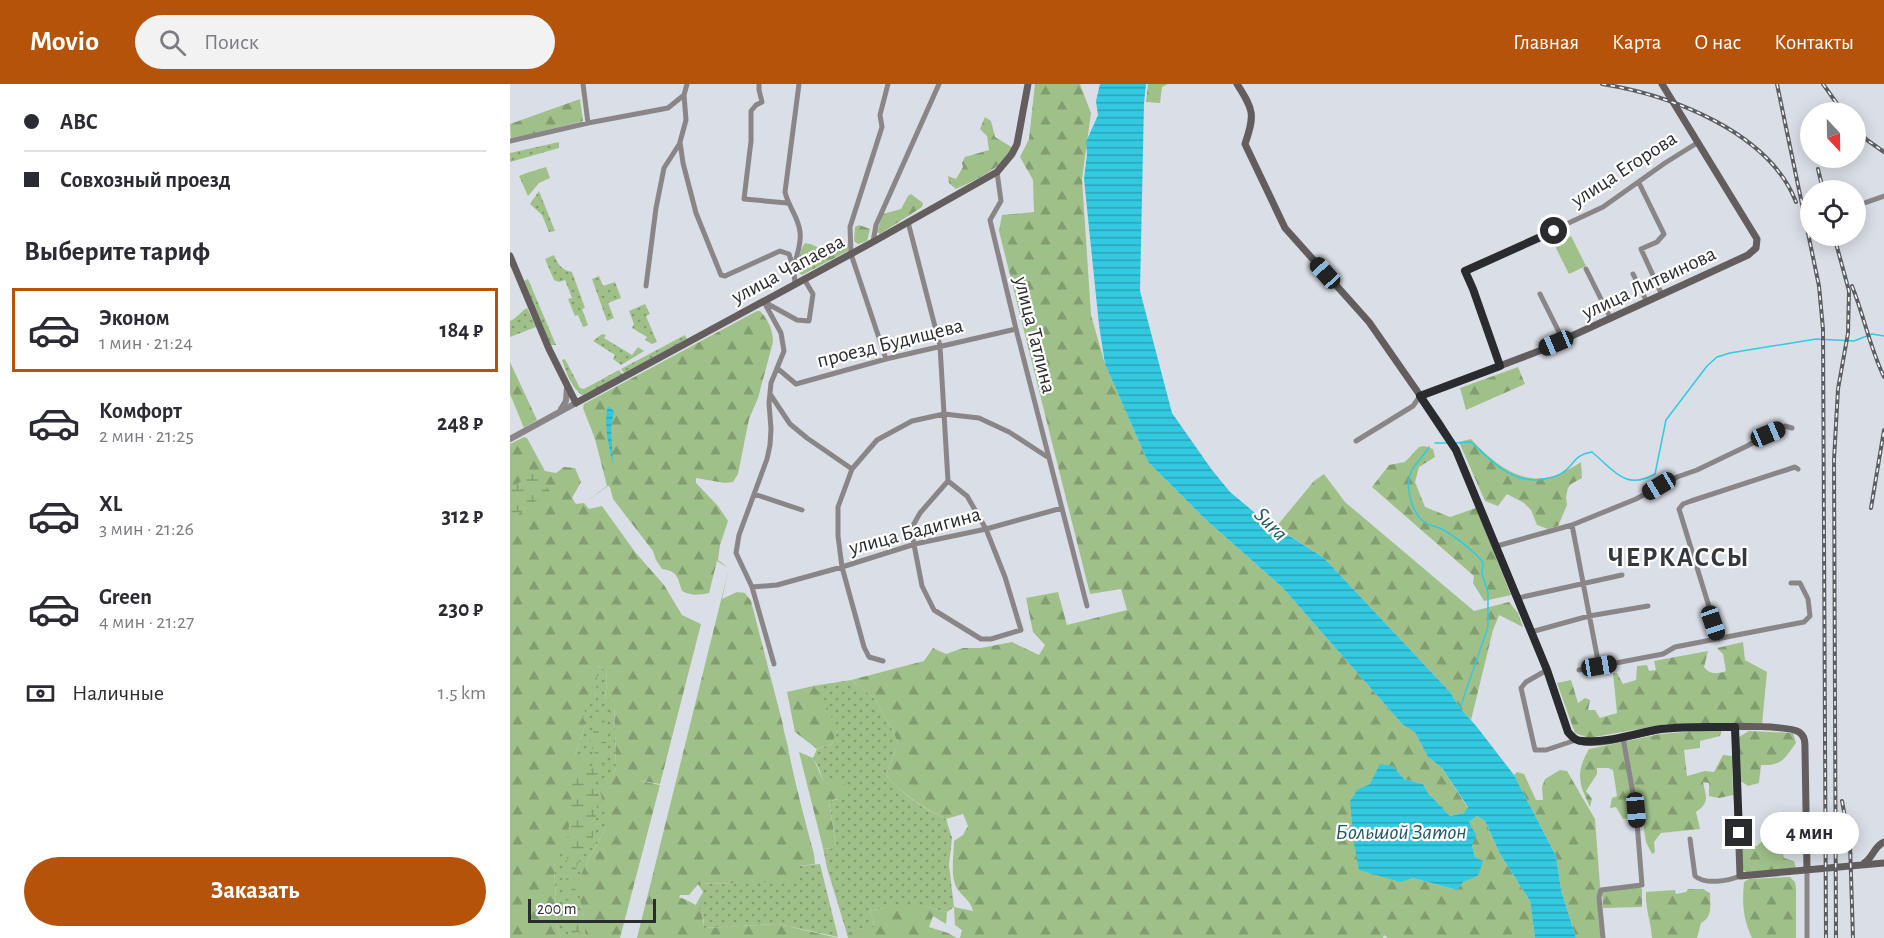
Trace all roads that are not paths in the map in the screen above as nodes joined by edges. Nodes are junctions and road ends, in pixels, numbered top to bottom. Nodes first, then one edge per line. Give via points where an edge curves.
1 (584, 84) edge
2 (687, 84) edge
3 (759, 84) edge
4 (799, 84) edge
5 (888, 84) edge
6 (939, 84) edge
7 (1028, 84) edge
8 (1237, 84) edge
9 (1662, 84) edge
10 (684, 95) junction
11 (588, 123) junction
12 (510, 141) edge
13 (680, 142) junction
14 (1697, 143) junction
15 (997, 172) junction
16 (1639, 183) junction
17 (1884, 196) edge
18 (1866, 202) edge
19 (787, 203) junction
20 (908, 222) junction
21 (873, 242) junction
22 (851, 254) junction
23 (510, 256) edge
24 (1586, 269) dead end
25 (794, 270) junction
26 (1633, 274) dead end
27 (804, 279) junction
28 (795, 285) junction
29 (646, 286) dead end
30 (1540, 294) dead end
31 (1662, 295) junction
32 (764, 302) junction
33 (1647, 302) junction
34 (1611, 319) junction
35 (1016, 329) junction
36 (1563, 340) junction
37 (940, 346) junction
38 (886, 359) junction
39 (1500, 366) junction
40 (777, 368) junction
41 (567, 387) junction
42 (770, 394) junction
43 (1420, 396) junction
44 (576, 403) junction
45 (558, 413) junction
46 (944, 414) junction
47 (1792, 428) dead end
48 (510, 439) edge
49 (1356, 441) dead end
50 (1049, 458) junction
51 (852, 469) junction
52 (1798, 469) dead end
53 (948, 481) junction
54 (754, 494) junction
55 (1062, 508) junction
56 (802, 510) dead end
57 (1572, 525) junction
58 (986, 529) junction
59 (915, 544) junction
60 (1497, 546) junction
61 (842, 567) junction
62 (1622, 575) dead end
63 (1583, 583) junction
64 (1791, 583) dead end
65 (752, 587) junction
66 (1518, 598) junction
67 (1088, 606) dead end
68 (1647, 606) dead end
69 (1589, 616) junction
70 (1531, 632) junction
71 (1719, 639) junction
72 (883, 662) dead end
73 (774, 664) dead end
74 (1599, 666) junction
75 (1547, 670) junction
76 (1579, 670) dead end
77 (1735, 727) junction
78 (1623, 738) junction
79 (1576, 740) junction
80 (1690, 839) dead end
81 (1884, 842) edge
82 (1875, 851) junction
83 (1883, 863) edge
84 (1859, 865) junction
85 (1807, 870) junction
86 (1740, 876) junction
87 (1603, 938) edge
88 (1807, 938) edge

1 - 11 street
2 - 10 street
3 - 19 street via 762,102 751,111 744,199
4 - 19 street via 785,192
5 - 22 street via 880,115 882,127 850,227
6 - 21 street via 876,225
7 - 15 main road, улица Чапаева via 1017,144
8 - 43 main road via 1252,111 1245,144 1285,228 1369,322
9 - 14 main road
10 - 11 street via 668,108
10 - 13 street via 686,120
11 - 12 street
13 - 25 street via 696,213 721,275 780,251 789,254
13 - 29 street via 664,168
14 - 16 street, улица Егорова
14 - 31 main road, улица Литвинова via 1757,239 1756,248
15 - 20 main road, улица Чапаева
15 - 35 street, улица Татлина via 1001,201 990,220
16 - 31 street via 1665,234 1641,249
16 - 39 street, улица Егорова via 1604,207 1465,271
17 - 18 street
19 - 25 street via 800,230
20 - 21 main road, улица Чапаева
20 - 37 street
21 - 22 main road, улица Чапаева
22 - 27 main road, улица Чапаева
22 - 38 street
23 - 41 main road
24 - 34 street
25 - 28 street
26 - 33 street
27 - 28 main road, улица Чапаева
27 - 32 street via 813,294 809,321 797,320
28 - 32 main road, улица Чапаева
30 - 36 street
31 - 33 main road, улица Литвинова
32 - 40 street via 781,333 784,351
32 - 44 main road, улица Чапаева
33 - 34 main road, улица Литвинова
34 - 36 main road, улица Литвинова
35 - 37 street, проезд Будищева
35 - 50 street, улица Татлина
36 - 39 main road, улица Литвинова
37 - 38 street, проезд Будищева
37 - 46 street
38 - 40 street, проезд Будищева via 796,384
39 - 43 main road, улица Литвинова
40 - 42 street
41 - 44 main road
41 - 45 street via 566,401
42 - 51 street via 790,424
42 - 54 street via 770,445
43 - 49 street via 1413,406
43 - 60 main road via 1456,450
44 - 45 street, улица Чапаева
45 - 48 street, улица Чапаева
46 - 50 street via 979,418
46 - 51 street via 912,421 878,440
46 - 53 street
47 - 57 street via 1785,426 1636,499
50 - 55 street, улица Татлина
51 - 61 street via 838,507
52 - 71 street via 1683,504 1679,509
53 - 58 street via 967,496
53 - 59 street via 911,529
54 - 56 street
54 - 65 street via 736,553
55 - 58 street, улица Бадигина
55 - 67 street, улица Татлина
57 - 60 street
57 - 63 street
58 - 59 street, улица Бадигина
58 - 59 street via 1021,630 991,639 970,634 934,610 922,586
59 - 61 street, улица Бадигина
60 - 66 main road
61 - 65 street, улица Бадигина via 777,585
61 - 72 street via 864,647 869,657
62 - 63 street
63 - 66 street
63 - 69 street
64 - 71 street via 1800,583 1808,599 1810,616 1804,622
65 - 73 street
66 - 70 main road
68 - 69 street
69 - 70 street
69 - 74 street
70 - 75 main road
71 - 74 street
74 - 76 street
75 - 79 main road via 1568,732
75 - 79 street via 1521,688 1535,750
77 - 78 main road via 1661,729
77 - 85 main road via 1785,728 1804,737
77 - 86 main road
78 - 79 main road
78 - 87 street via 1636,810 1642,885 1601,890
80 - 86 street via 1695,876 1703,881
81 - 82 main road
82 - 83 main road
82 - 84 main road
83 - 84 main road
84 - 85 main road
85 - 86 main road
85 - 88 street

